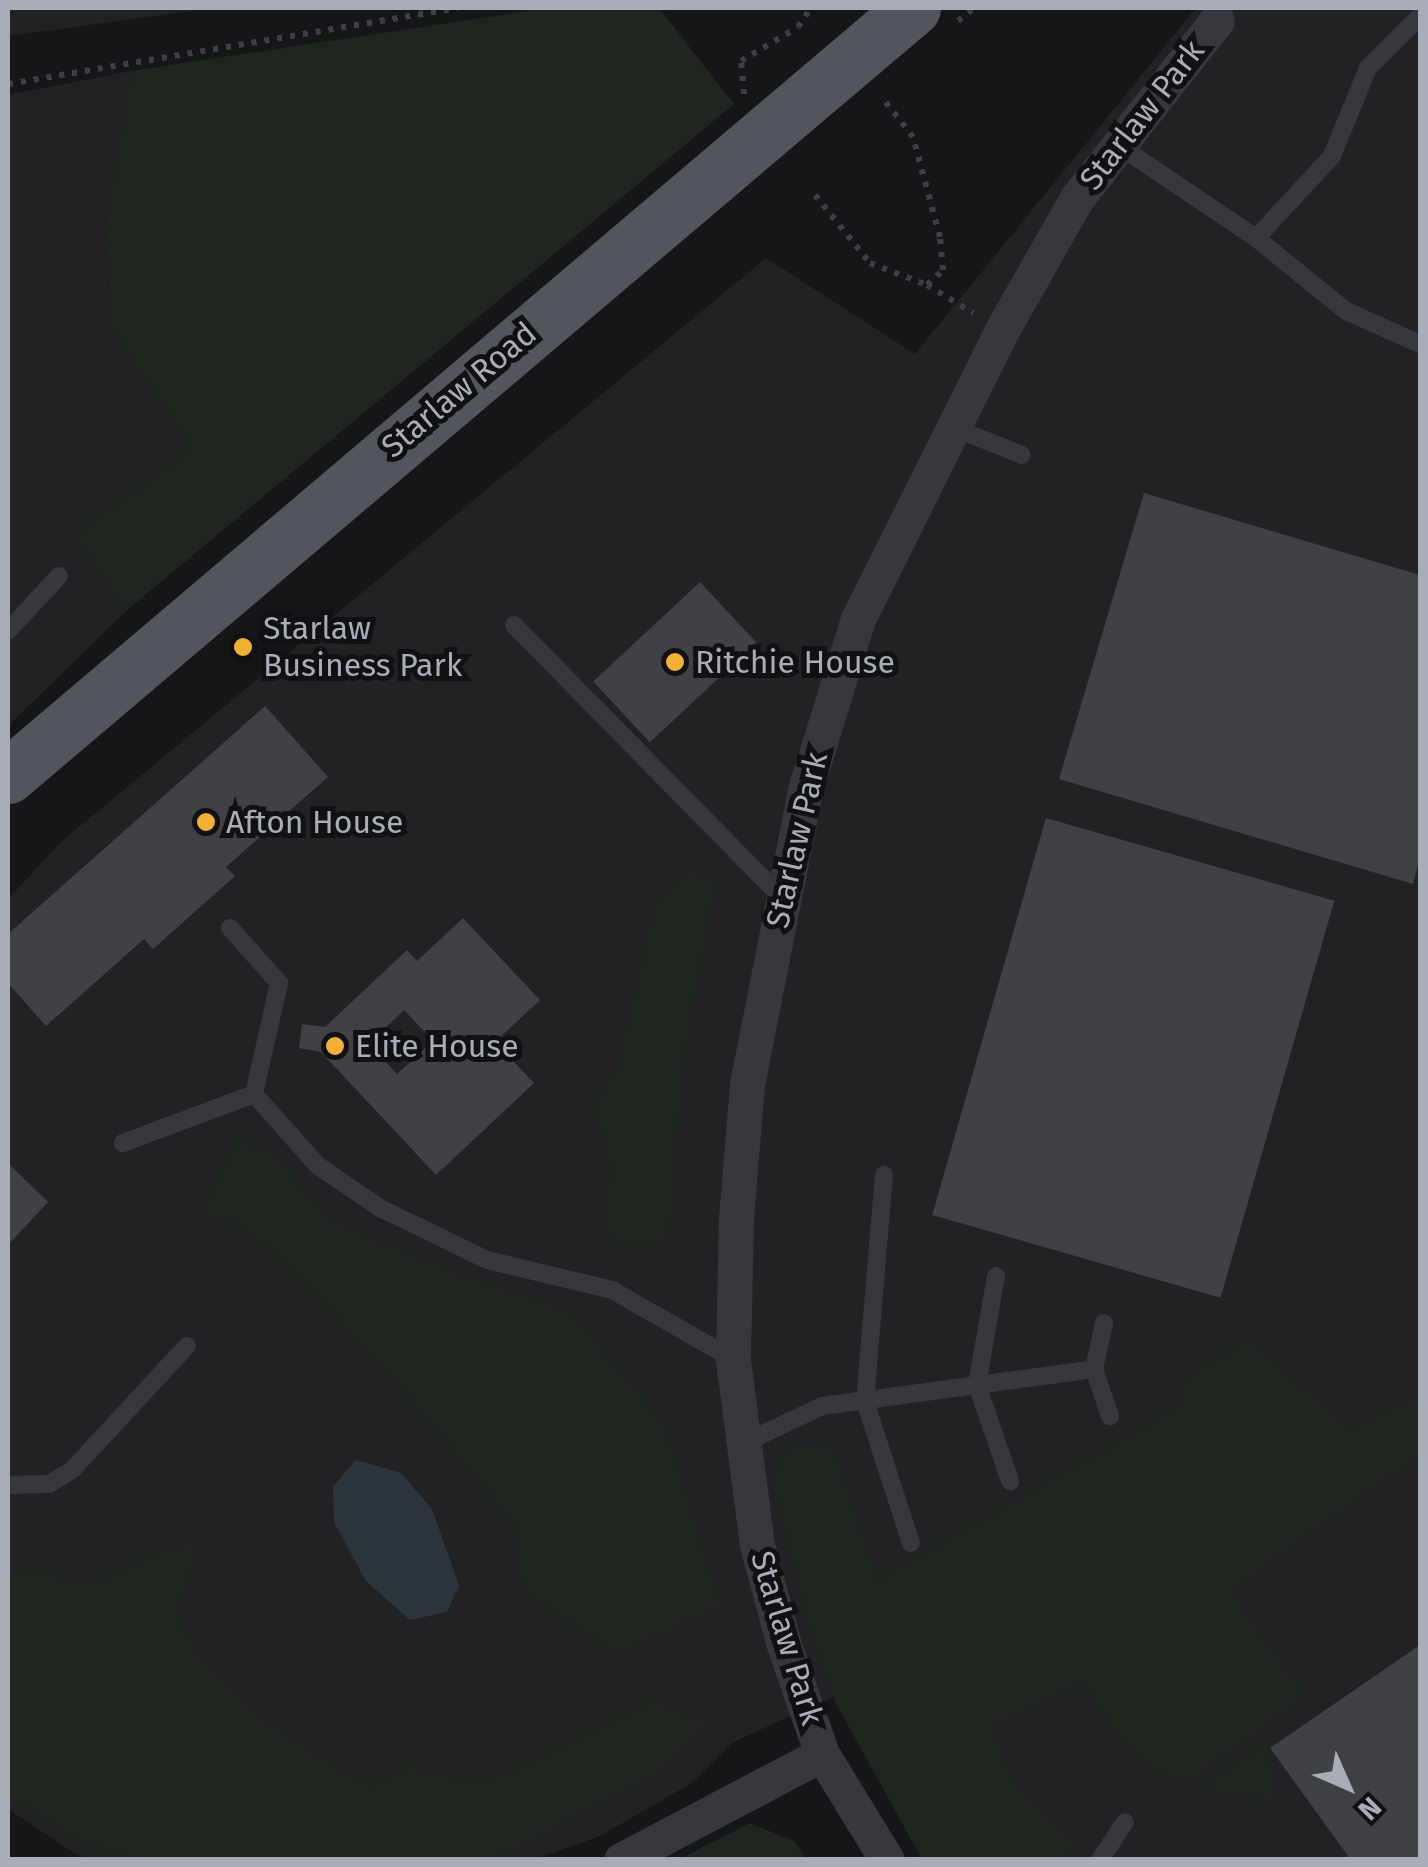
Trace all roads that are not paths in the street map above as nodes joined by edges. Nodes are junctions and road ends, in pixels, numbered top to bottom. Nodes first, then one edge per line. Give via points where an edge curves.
1 (913, 8) edge
2 (1223, 14) edge
3 (1420, 16) edge
4 (1118, 145) junction
5 (1256, 238) junction
6 (1420, 344) edge
7 (952, 427) junction
8 (1022, 455) dead end
9 (60, 576) dead end
10 (514, 625) dead end
11 (8, 631) edge
12 (8, 776) edge
13 (781, 897) junction
14 (230, 928) dead end
15 (254, 1094) junction
16 (123, 1143) dead end
17 (884, 1175) dead end
18 (996, 1276) dead end
19 (1104, 1323) dead end
20 (186, 1346) dead end
21 (733, 1360) junction
22 (1094, 1369) junction
23 (977, 1385) junction
24 (865, 1400) junction
25 (1110, 1416) dead end
26 (744, 1443) junction
27 (1010, 1481) dead end
28 (8, 1485) edge
29 (911, 1543) dead end
30 (822, 1754) junction
31 (1125, 1822) dead end
32 (620, 1860) edge
33 (887, 1860) edge
34 (1100, 1860) edge

1 - 12 main road, Starlaw Road
2 - 4 street, Starlaw Park
3 - 5 lane via 1368,68 1332,156
4 - 5 lane
4 - 7 street, Starlaw Park via 1077,198
5 - 6 lane via 1346,311
7 - 8 lane
7 - 13 street, Starlaw Park via 858,619 805,790
9 - 11 lane
10 - 13 lane
13 - 21 street, Starlaw Park via 746,1084
14 - 15 lane via 279,983
15 - 16 lane
15 - 21 lane via 317,1165 380,1208 486,1260 612,1290
17 - 24 lane
18 - 23 lane
19 - 22 lane
20 - 28 lane via 72,1470 49,1484
21 - 26 street, Starlaw Park
22 - 23 lane
22 - 25 lane
23 - 24 lane
23 - 27 lane
24 - 26 lane via 822,1406
24 - 29 lane
26 - 30 street, Starlaw Park via 758,1544
30 - 32 street, Starlaw Park
30 - 33 street, Starlaw Park
31 - 34 lane

